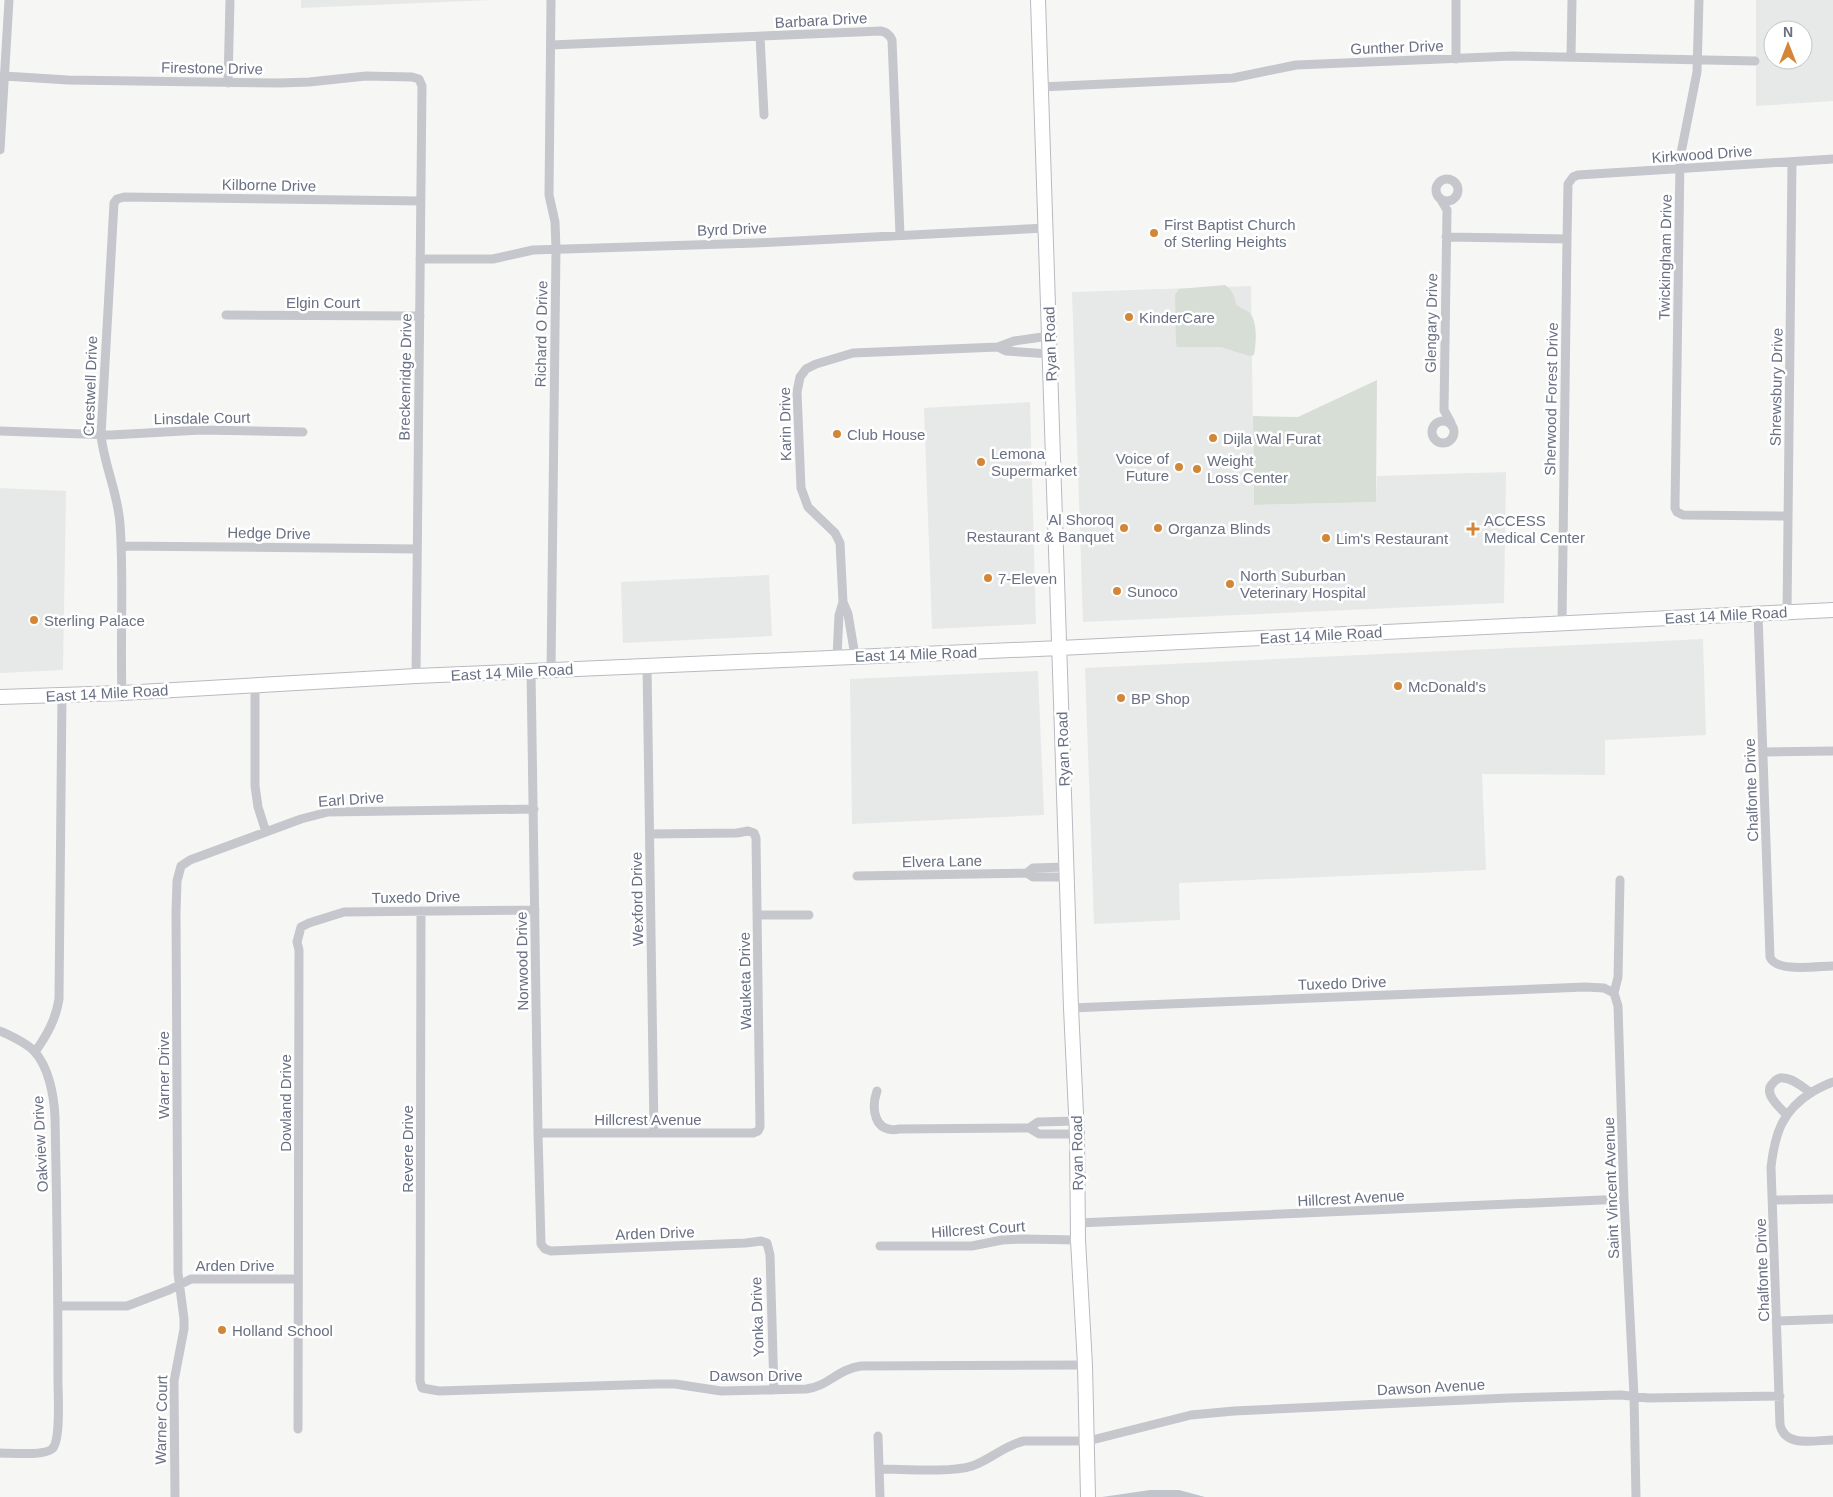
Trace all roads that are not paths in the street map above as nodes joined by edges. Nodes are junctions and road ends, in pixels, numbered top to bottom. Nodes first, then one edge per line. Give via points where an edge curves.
1 (9, 0) edge
2 (230, 0) edge
3 (551, 0) edge
4 (1038, 0) edge
5 (1456, 0) edge
6 (1572, 0) edge
7 (1698, 0) edge
8 (760, 36) junction
9 (551, 45) junction
10 (1571, 56) junction
11 (1456, 58) junction
12 (1698, 59) junction
13 (1755, 60) dead end
14 (4, 76) junction
15 (419, 79) joint
16 (228, 82) junction
17 (1041, 88) junction
18 (764, 115) dead end
19 (0, 150) edge
20 (1833, 159) edge
21 (1792, 162) junction
22 (1680, 169) junction
23 (1572, 176) joint
24 (1440, 198) junction
25 (1454, 199) junction
26 (117, 200) joint
27 (421, 201) junction
28 (1447, 210) junction
29 (1046, 228) junction
30 (900, 235) junction
31 (1446, 237) junction
32 (1567, 239) junction
33 (556, 249) junction
34 (420, 259) junction
35 (226, 315) dead end
36 (420, 316) junction
37 (1049, 336) junction
38 (998, 347) junction
39 (1050, 354) junction
40 (1444, 410) junction
41 (1436, 423) junction
42 (1451, 423) junction
43 (0, 431) edge
44 (303, 432) dead end
45 (101, 434) junction
46 (1788, 516) junction
47 (121, 546) junction
48 (417, 549) junction
49 (843, 602) junction
50 (1833, 610) edge
51 (1787, 612) junction
52 (1758, 614) junction
53 (1562, 623) junction
54 (1060, 648) junction
55 (855, 656) junction
56 (837, 657) junction
57 (647, 666) junction
58 (551, 670) junction
59 (532, 671) junction
60 (416, 676) junction
61 (254, 686) junction
62 (122, 693) junction
63 (62, 695) junction
64 (0, 697) edge
65 (1833, 751) edge
66 (1764, 752) junction
67 (534, 809) junction
68 (266, 832) junction
69 (650, 834) junction
70 (181, 866) joint
71 (1066, 872) junction
72 (857, 876) dead end
73 (1620, 880) dead end
74 (535, 910) junction
75 (422, 911) junction
76 (758, 915) junction
77 (809, 915) dead end
78 (301, 927) joint
79 (1833, 966) edge
80 (1614, 993) junction
81 (1071, 1008) junction
82 (0, 1031) edge
83 (35, 1052) junction
84 (1833, 1082) edge
85 (877, 1091) dead end
86 (1811, 1093) junction
87 (1789, 1112) junction
88 (1029, 1128) junction
89 (1076, 1128) junction
90 (758, 1131) joint
91 (538, 1133) junction
92 (654, 1133) junction
93 (1624, 1199) junction
94 (1833, 1199) edge
95 (1773, 1200) junction
96 (1078, 1224) junction
97 (1078, 1240) junction
98 (767, 1243) joint
99 (880, 1246) dead end
100 (545, 1249) joint
101 (298, 1279) junction
102 (179, 1284) junction
103 (58, 1306) junction
104 (1833, 1319) edge
105 (1777, 1320) junction
106 (1085, 1365) junction
107 (422, 1388) joint
108 (774, 1390) junction
109 (1634, 1396) junction
110 (1780, 1396) junction
111 (298, 1429) dead end
112 (878, 1436) dead end
113 (1088, 1440) junction
114 (1833, 1440) edge
115 (0, 1453) edge
116 (879, 1469) junction
117 (1088, 1490) edge
118 (175, 1497) edge
119 (880, 1497) edge
120 (1636, 1497) edge

1 - 14 street
2 - 16 street
3 - 9 street, Richard O Drive
4 - 17 main road, Ryan Road
5 - 11 street
6 - 10 street
7 - 12 street, Twickingham Drive
8 - 9 street, Barbara Drive
8 - 18 street
8 - 30 street, Barbara Drive via 881,31 891,37
9 - 33 street, Richard O Drive via 549,195
10 - 11 street, Gunther Drive
10 - 12 street, Gunther Drive
11 - 17 street, Gunther Drive via 1296,65 1233,78
12 - 13 street, Gunther Drive
12 - 22 street, Twickingham Drive via 1681,147
14 - 16 street, Firestone Drive
14 - 19 street
15 - 16 street, Firestone Drive via 366,76 299,83
15 - 27 street, Breckenridge Drive via 422,86
17 - 29 main road, Ryan Road
20 - 21 street, Kirkwood Drive
21 - 22 street, Kirkwood Drive
21 - 46 street, Shrewsbury Drive
22 - 23 street, Kirkwood Drive
22 - 46 street, Twickingham Drive via 1675,505 1681,514
23 - 32 street, Sherwood Forest Drive via 1568,184
24 - 25 street
24 - 25 street via 1436,186 1449,178 1458,185
24 - 28 street
25 - 28 street
26 - 27 street, Kilborne Drive via 124,197
26 - 45 street, Crestwell Drive via 114,207
27 - 34 street, Breckenridge Drive
28 - 31 street, Glengary Drive
29 - 30 street, Byrd Drive
29 - 37 main road, Ryan Road
30 - 33 street, Byrd Drive
31 - 32 street
31 - 40 street, Glengary Drive
32 - 53 street, Sherwood Forest Drive
33 - 34 street, Byrd Drive via 533,250 493,260
33 - 58 street, Richard O Drive
34 - 36 street, Breckenridge Drive
35 - 36 street, Elgin Court
36 - 48 street, Breckenridge Drive
37 - 38 street, Karin Drive
37 - 39 main road, Ryan Road
38 - 39 street, Karin Drive via 1006,351
38 - 49 street, Karin Drive via 854,353 816,364 802,373 797,392 801,488 808,507 835,533 840,543
39 - 54 main road, Ryan Road
40 - 41 street
40 - 42 street, Glengary Drive
41 - 42 street via 1444,420
41 - 42 street via 1432,433 1441,443 1454,437
43 - 45 street, Linsdale Court
44 - 45 street, Linsdale Court via 201,430
45 - 47 street, Crestwell Drive via 117,501
46 - 51 street, Shrewsbury Drive
47 - 48 street, Hedge Drive
47 - 62 street, Crestwell Drive
48 - 60 street, Breckenridge Drive
49 - 55 street, Karin Drive
49 - 56 street, Karin Drive via 839,615
50 - 51 main road, East 14 Mile Road
51 - 52 main road, East 14 Mile Road
52 - 53 main road, East 14 Mile Road
52 - 66 street, Chalfonte Drive
53 - 54 main road, East 14 Mile Road
54 - 55 main road, East 14 Mile Road
54 - 71 main road, Ryan Road
55 - 56 main road, East 14 Mile Road
56 - 57 main road, East 14 Mile Road
57 - 58 main road, East 14 Mile Road
57 - 69 street, Wexford Drive
58 - 59 main road, East 14 Mile Road
59 - 60 main road, East 14 Mile Road
59 - 67 street, Norwood Drive
60 - 61 main road, East 14 Mile Road
61 - 62 main road, East 14 Mile Road
61 - 68 street via 255,786
62 - 63 main road, East 14 Mile Road
63 - 64 main road, East 14 Mile Road
63 - 83 street via 59,999 50,1029
65 - 66 street
66 - 79 street, Chalfonte Drive via 1770,957 1785,967
67 - 68 street, Earl Drive via 328,812
67 - 74 street, Norwood Drive
68 - 70 street, Earl Drive
69 - 76 street, Wauketa Drive via 737,834 752,831 756,838
69 - 92 street, Wexford Drive
70 - 102 street, Warner Drive via 176,912
71 - 72 street, Elvera Lane via 1033,877 1027,873
71 - 81 main road, Ryan Road
73 - 80 street, Saint Vincent Avenue via 1618,977
74 - 75 street, Tuxedo Drive
74 - 91 street, Norwood Drive
75 - 78 street, Tuxedo Drive via 344,912
75 - 107 street, Revere Drive
76 - 77 street
76 - 90 street, Wauketa Drive
78 - 101 street, Dowland Drive via 297,942
80 - 81 street, Tuxedo Drive via 1604,988 1586,987
80 - 93 street, Saint Vincent Avenue via 1618,1006
81 - 89 main road, Ryan Road
82 - 83 street
83 - 103 street, Oakview Drive via 46,1073 54,1102
84 - 86 street
85 - 88 street via 874,1113 878,1123 892,1130
86 - 87 street
86 - 87 street via 1783,1077 1775,1080 1770,1085 1770,1092 1777,1105
87 - 95 street, Chalfonte Drive via 1776,1137 1773,1151
88 - 89 street via 1039,1134
88 - 89 street via 1038,1122
89 - 96 main road, Ryan Road
90 - 92 street, Hillcrest Avenue
91 - 92 street, Hillcrest Avenue
91 - 100 street, Norwood Drive via 541,1240
93 - 96 street, Hillcrest Avenue
93 - 109 street, Saint Vincent Avenue
94 - 95 street
95 - 105 street, Chalfonte Drive
96 - 97 main road, Ryan Road
97 - 99 street, Hillcrest Court via 1002,1240 972,1246
97 - 106 main road, Ryan Road
98 - 100 street, Arden Drive
98 - 108 street, Yonka Drive
101 - 102 street, Arden Drive via 191,1279
101 - 111 street, Dowland Drive
102 - 103 street, Arden Drive via 127,1306
102 - 118 street, Warner Court via 184,1329 174,1381
103 - 115 street, Oakview Drive via 57,1438 52,1450 44,1453
104 - 105 street
105 - 110 street, Chalfonte Drive
106 - 108 street, Dawson Drive via 861,1366 846,1369 818,1387
106 - 113 main road, Ryan Road
107 - 108 street, Dawson Drive via 439,1391 675,1384 721,1391
109 - 110 street, Dawson Avenue
109 - 113 street, Dawson Avenue via 1508,1398 1234,1411 1191,1415
109 - 120 street, Saint Vincent Avenue
110 - 114 street, Chalfonte Drive via 1780,1426 1790,1440
112 - 116 street
113 - 116 street, Dawson Avenue via 1015,1443 973,1466 959,1469
113 - 117 main road, Ryan Road
116 - 119 street

